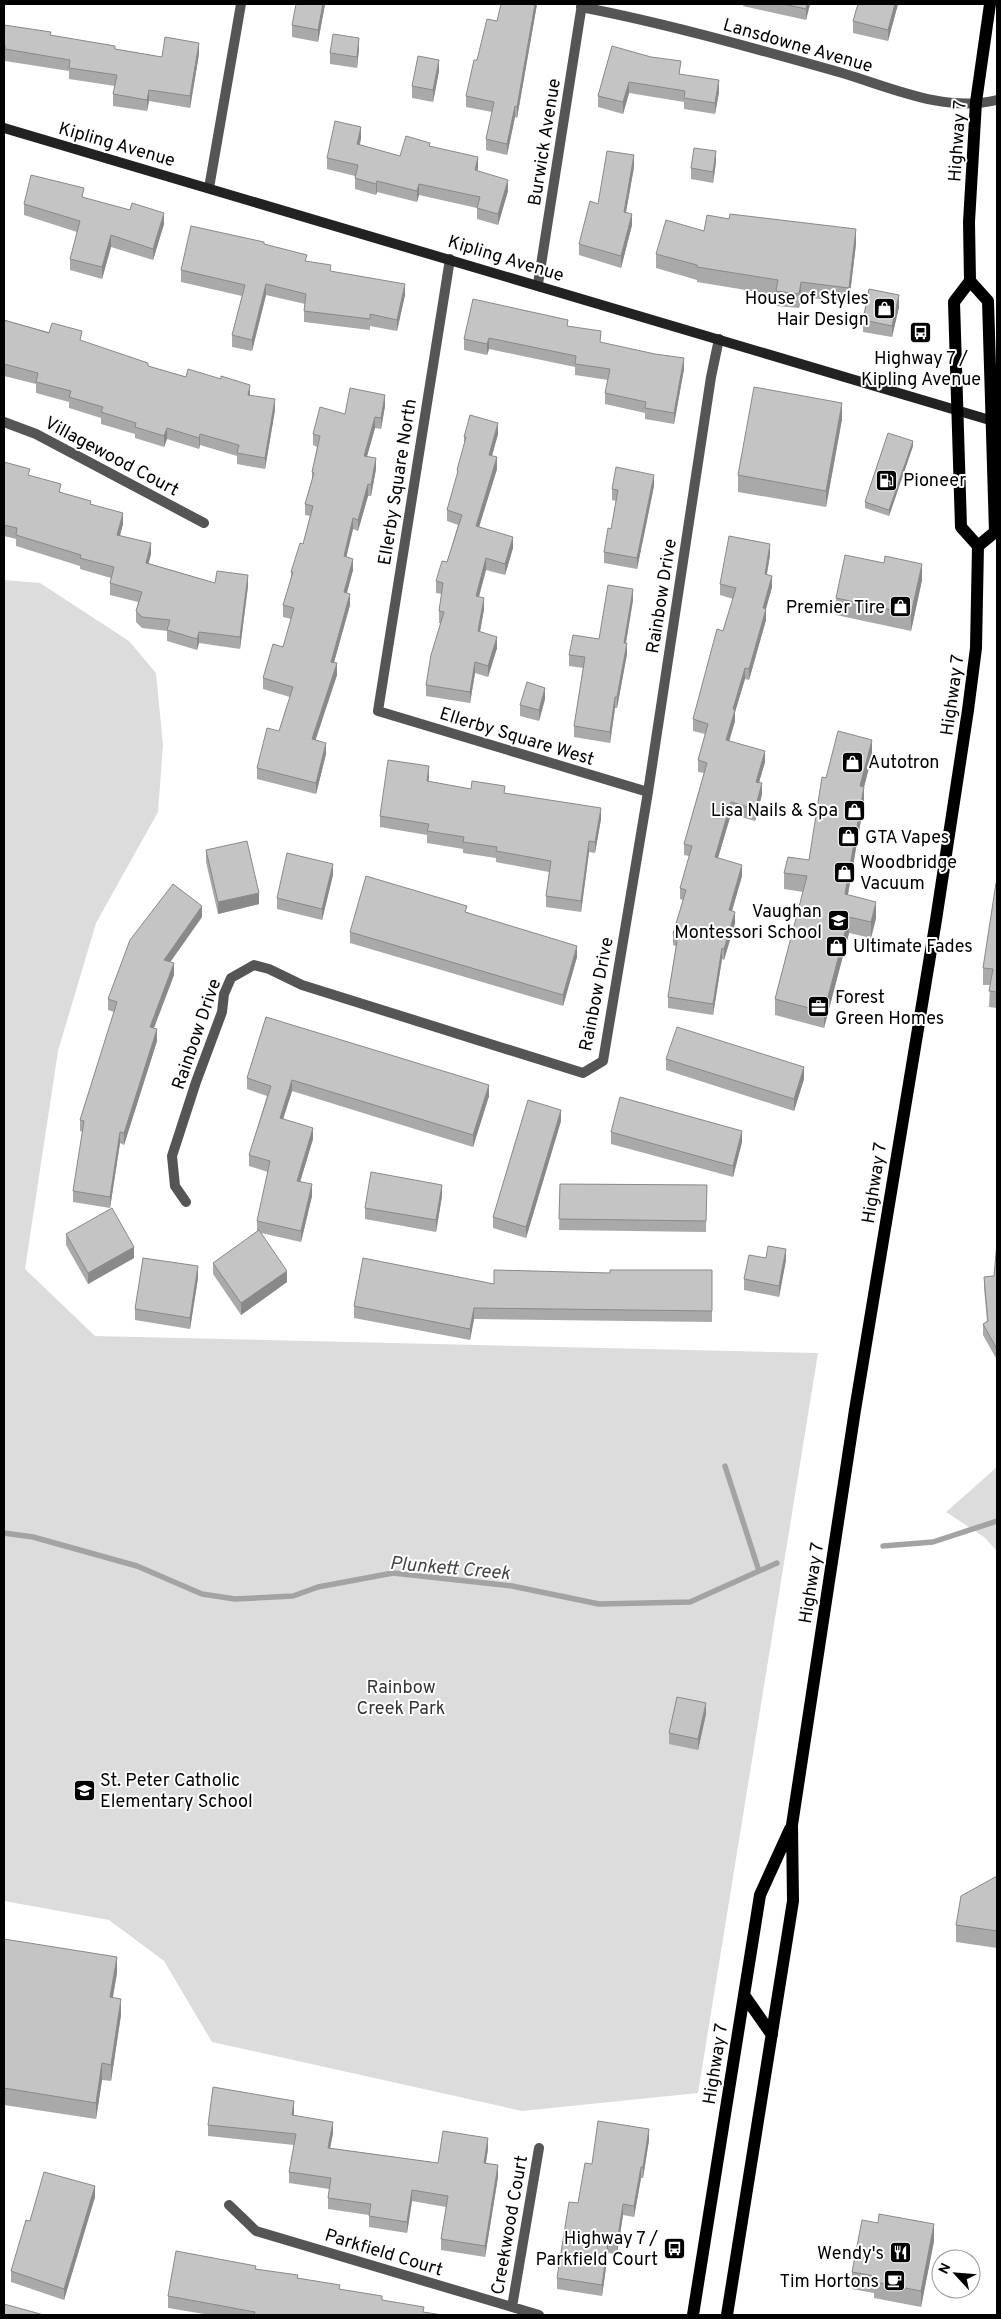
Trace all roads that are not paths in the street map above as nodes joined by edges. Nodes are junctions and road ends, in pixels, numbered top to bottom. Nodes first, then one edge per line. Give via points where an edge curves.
1 (241, 4) edge
2 (990, 4) edge
3 (581, 5) edge
4 (997, 100) edge
5 (976, 102) junction
6 (4, 128) edge
7 (209, 188) junction
8 (450, 258) junction
9 (970, 281) junction
10 (538, 284) junction
11 (719, 339) junction
12 (958, 410) junction
13 (4, 422) edge
14 (995, 422) edge
15 (204, 523) dead end
16 (978, 546) junction
17 (378, 711) joint
18 (648, 792) junction
19 (186, 1202) dead end
20 (792, 1825) junction
21 (744, 1995) junction
22 (772, 2035) junction
23 (539, 2148) dead end
24 (229, 2205) dead end
25 (512, 2307) junction
26 (539, 2315) edge
27 (693, 2315) edge
28 (727, 2315) edge

1 - 7 street
2 - 5 main road, Highway 7
3 - 5 street, Lansdowne Avenue via 657,22 927,99 949,103
3 - 10 street, Burwick Avenue
4 - 5 street, Lansdowne Avenue
5 - 9 main road, Highway 7 via 968,222
6 - 7 street, Kipling Avenue
7 - 8 street, Kipling Avenue
8 - 10 street, Kipling Avenue
8 - 17 street, Ellerby Square North
9 - 12 main road via 954,302
9 - 14 main road via 988,301
10 - 11 street, Kipling Avenue
11 - 12 street, Kipling Avenue
11 - 18 street, Rainbow Drive
12 - 14 street, Kipling Avenue
12 - 16 main road via 961,527
13 - 15 street, Villagewood Court via 36,434
14 - 16 main road via 995,532
16 - 20 main road, Highway 7 via 976,648 967,718 855,1410
17 - 18 street, Ellerby Square West
18 - 19 street, Rainbow Drive via 603,1061 583,1072 302,985 254,965 231,978 224,994 222,1012 172,1156 175,1186
20 - 21 main road, Highway 7 via 760,1895
20 - 22 main road, Highway 7 via 793,1901
21 - 22 main road
21 - 27 main road, Highway 7
22 - 28 main road, Highway 7
23 - 25 street, Creekwood Court
24 - 25 street, Parkfield Court via 256,2231
25 - 26 street, Parkfield Court

